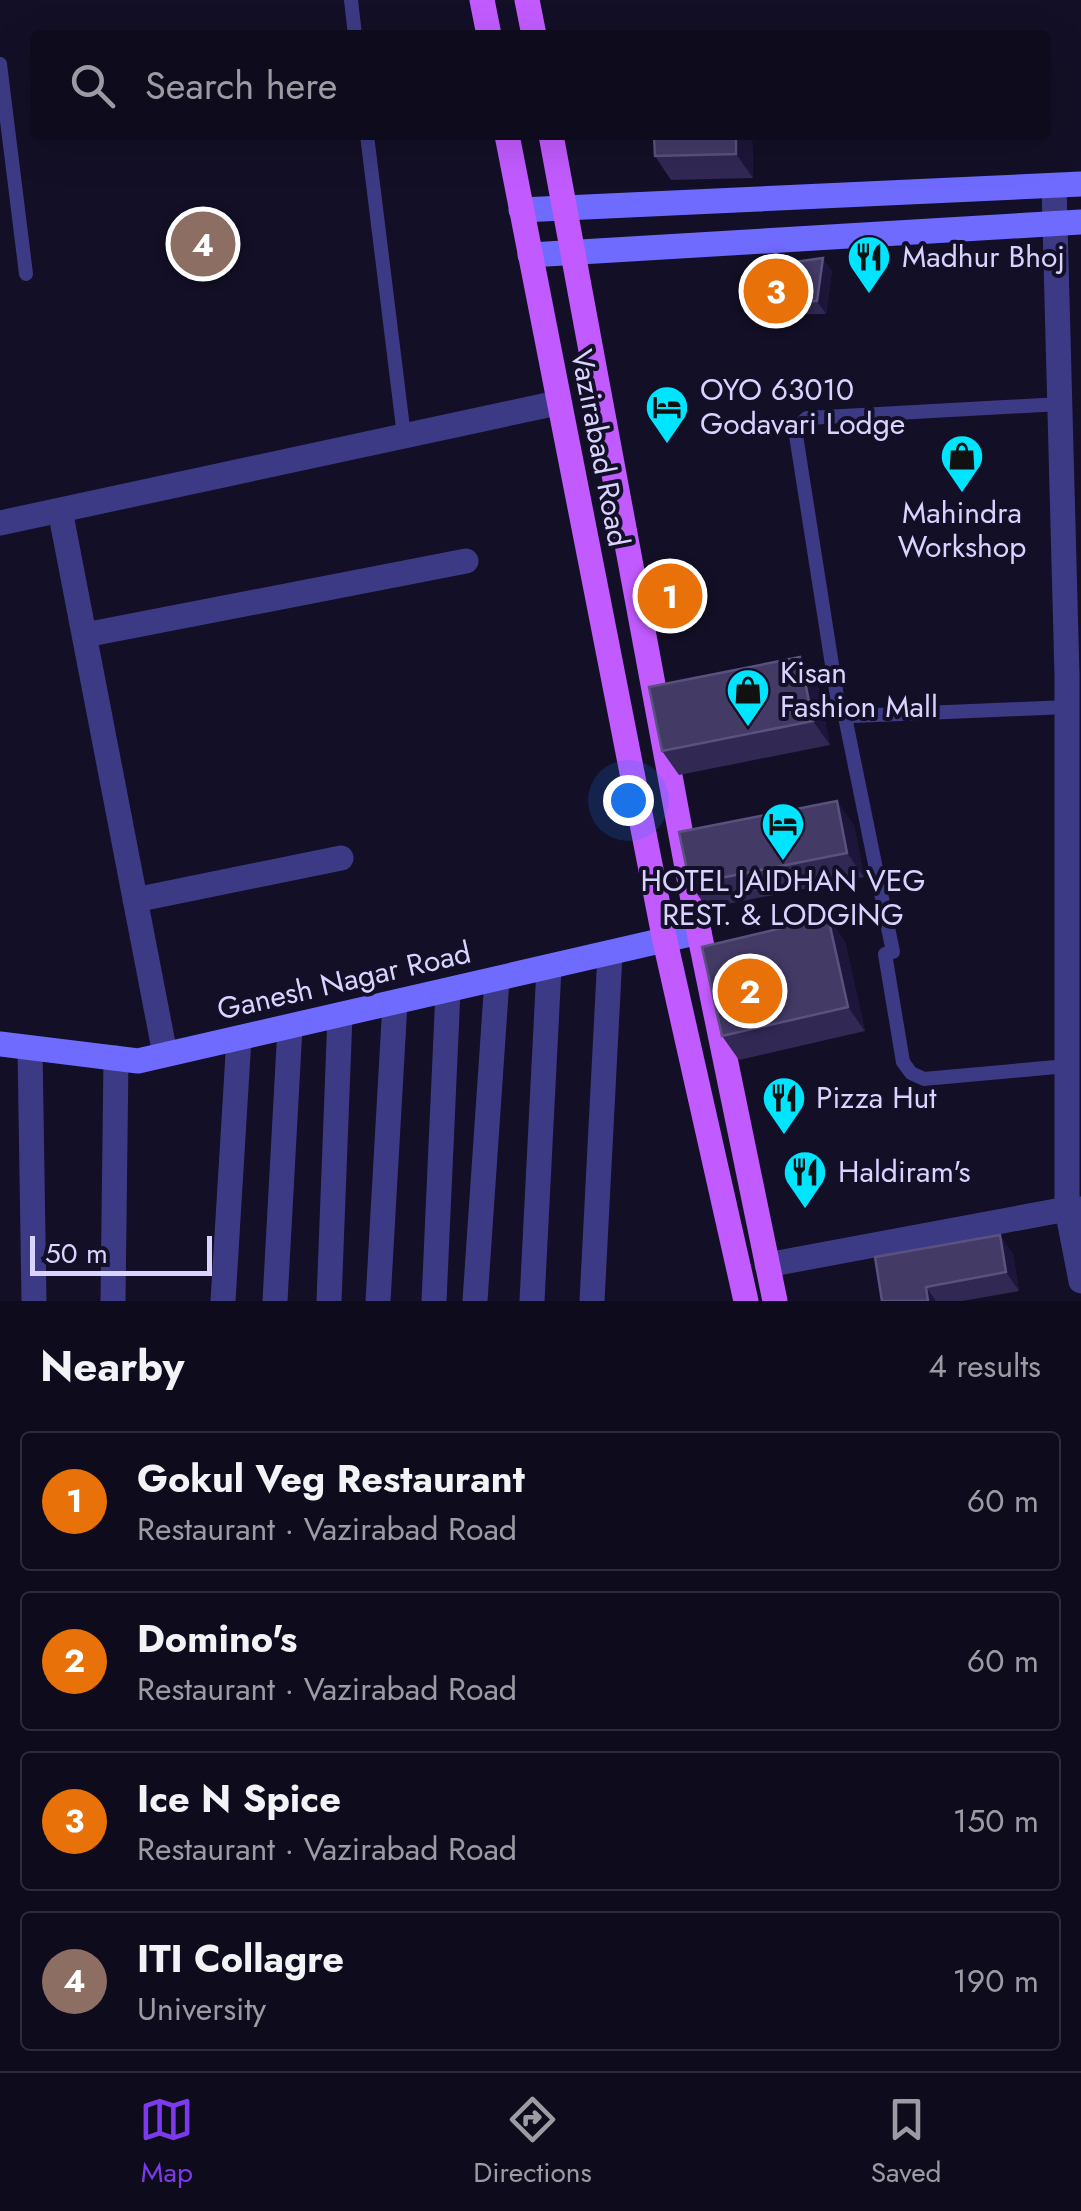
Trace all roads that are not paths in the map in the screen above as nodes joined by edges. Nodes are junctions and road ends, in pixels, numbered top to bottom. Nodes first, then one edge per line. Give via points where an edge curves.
1 (351, 0) edge
2 (482, 0) edge
3 (528, 0) edge
4 (354, 30) edge
5 (488, 30) edge
6 (533, 30) edge
7 (0, 64) edge
8 (369, 140) edge
9 (508, 140) edge
10 (553, 140) edge
11 (1081, 184) edge
12 (1054, 186) junction
13 (564, 207) junction
14 (521, 210) junction
15 (1068, 223) edge
16 (572, 252) junction
17 (530, 255) junction
18 (26, 274) dead end
19 (557, 403) junction
20 (1060, 404) junction
21 (404, 436) junction
22 (60, 510) junction
23 (0, 523) edge
24 (466, 561) dead end
25 (1072, 566) edge
26 (85, 635) junction
27 (1066, 707) junction
28 (844, 712) junction
29 (342, 858) dead end
30 (135, 900) junction
31 (700, 932) junction
32 (664, 942) junction
33 (610, 954) junction
34 (549, 968) junction
35 (498, 980) junction
36 (1074, 981) edge
37 (448, 991) junction
38 (395, 1003) junction
39 (340, 1015) junction
40 (290, 1026) junction
41 (1, 1038) edge
42 (239, 1038) junction
43 (30, 1048) junction
44 (165, 1054) junction
45 (116, 1058) junction
46 (1066, 1066) junction
47 (1074, 1209) edge
48 (767, 1265) junction
49 (1081, 1282) edge
50 (34, 1301) edge
51 (113, 1301) edge
52 (223, 1301) edge
53 (275, 1301) edge
54 (329, 1301) edge
55 (378, 1301) edge
56 (434, 1301) edge
57 (475, 1301) edge
58 (532, 1301) edge
59 (592, 1301) edge
60 (746, 1301) edge
61 (775, 1301) edge

1 - 4 lane
2 - 5 main road
3 - 6 main road
7 - 18 lane
8 - 21 lane
9 - 14 main road, Vazirabad Road
10 - 13 main road, Vazirabad Road
11 - 12 main road
12 - 13 main road
12 - 15 street
13 - 14 main road
13 - 16 main road, Vazirabad Road
14 - 17 main road, Vazirabad Road
15 - 16 main road
15 - 20 street
16 - 17 main road
16 - 31 main road, Vazirabad Road
17 - 19 main road, Vazirabad Road
19 - 21 street
19 - 32 main road, Vazirabad Road
20 - 25 street
20 - 28 lane via 807,418 795,429
21 - 22 street
22 - 23 street
22 - 26 street
24 - 26 street
25 - 27 street
26 - 30 street
27 - 28 lane
27 - 36 street
28 - 46 lane via 903,1062 924,1079
29 - 30 street
30 - 44 street
31 - 32 main road, Ganesh Nagar Road
31 - 48 main road, Vazirabad Road
32 - 33 main road, Ganesh Nagar Road
32 - 60 main road, Vazirabad Road
33 - 34 main road, Ganesh Nagar Road
33 - 59 street
34 - 35 main road, Ganesh Nagar Road
34 - 58 street
35 - 37 main road, Ganesh Nagar Road
35 - 57 street
36 - 46 street
37 - 38 main road, Ganesh Nagar Road
37 - 56 street
38 - 39 main road, Ganesh Nagar Road
38 - 55 street
39 - 40 main road, Ganesh Nagar Road
39 - 54 street
40 - 42 main road, Ganesh Nagar Road
40 - 53 street
41 - 43 main road, Ganesh Nagar Road
42 - 44 main road, Ganesh Nagar Road
42 - 52 street
43 - 45 main road, Ganesh Nagar Road
43 - 50 street
44 - 45 main road, Ganesh Nagar Road
45 - 51 street
46 - 47 street
47 - 48 street
47 - 49 street
48 - 61 main road, Vazirabad Road

